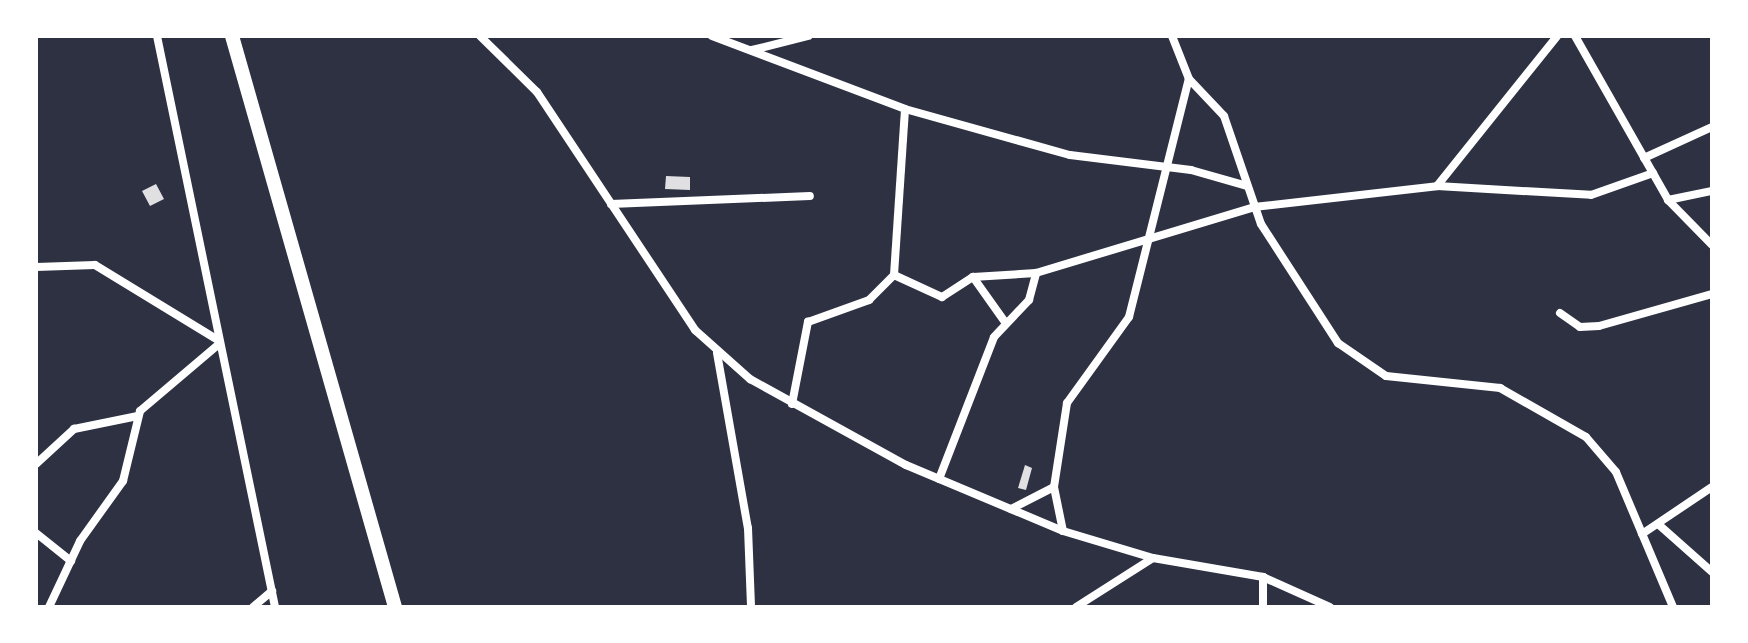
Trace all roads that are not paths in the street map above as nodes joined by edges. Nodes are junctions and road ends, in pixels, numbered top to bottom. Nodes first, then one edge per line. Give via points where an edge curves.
1 (157, 36) edge
2 (232, 36) edge
3 (480, 36) edge
4 (712, 36) edge
5 (808, 36) edge
6 (1172, 36) edge
7 (1557, 36) edge
8 (1575, 36) edge
9 (785, 39) edge
10 (751, 50) junction
11 (1189, 79) junction
12 (905, 109) junction
13 (1712, 127) edge
14 (1644, 158) junction
15 (1163, 167) junction
16 (1653, 173) junction
17 (1247, 186) junction
18 (1437, 186) junction
19 (1712, 191) edge
20 (810, 196) dead end
21 (1668, 200) junction
22 (611, 204) junction
23 (1254, 207) junction
24 (1152, 233) junction
25 (1712, 245) edge
26 (36, 267) edge
27 (1036, 273) junction
28 (894, 275) junction
29 (973, 277) junction
30 (1712, 294) edge
31 (1560, 313) dead end
32 (1005, 322) junction
33 (218, 342) junction
34 (716, 352) junction
35 (792, 404) junction
36 (138, 416) junction
37 (36, 464) edge
38 (939, 479) junction
39 (1054, 487) junction
40 (1712, 487) edge
41 (1010, 509) junction
42 (1658, 524) junction
43 (1063, 531) junction
44 (36, 533) edge
45 (1642, 534) junction
46 (1153, 558) junction
47 (71, 561) junction
48 (1712, 572) edge
49 (1263, 577) junction
50 (272, 591) junction
51 (49, 607) edge
52 (253, 607) edge
53 (275, 607) edge
54 (395, 607) edge
55 (751, 607) edge
56 (1076, 607) edge
57 (1263, 607) edge
58 (1330, 607) edge
59 (1673, 607) edge

1 - 33 street
2 - 54 highway
3 - 22 street via 537,92
4 - 10 street
5 - 9 street
6 - 11 street
7 - 18 street
8 - 14 street
9 - 10 street
10 - 12 street
11 - 15 street
11 - 17 street via 1224,116
12 - 15 street via 1070,155
12 - 28 street
13 - 14 street
14 - 16 street
15 - 17 street
15 - 24 street
16 - 18 street via 1591,195
16 - 21 street
17 - 23 street
18 - 23 street
19 - 21 street
20 - 22 street
21 - 25 street
22 - 34 street
23 - 24 street
23 - 45 street via 1294,283 1338,343 1386,376 1468,381 1546,409 1586,437 1616,472
24 - 27 street
24 - 39 street via 1129,317 1067,403
26 - 33 street via 95,265
27 - 29 street
27 - 32 street via 1029,300
28 - 29 street via 942,297
28 - 35 street via 869,300 808,322
29 - 32 street
30 - 31 street via 1599,326 1580,327
32 - 38 street
33 - 36 street
33 - 50 street
34 - 35 street
34 - 55 street via 748,528
35 - 38 street
36 - 37 street via 74,429
36 - 47 street via 123,481
38 - 41 street
39 - 41 street
39 - 43 street
40 - 42 street
41 - 43 street
42 - 45 street
42 - 48 street
43 - 46 street
44 - 47 street
45 - 59 street
46 - 49 street
46 - 56 street
47 - 51 street
49 - 57 street
49 - 58 street
50 - 52 street
50 - 53 street

